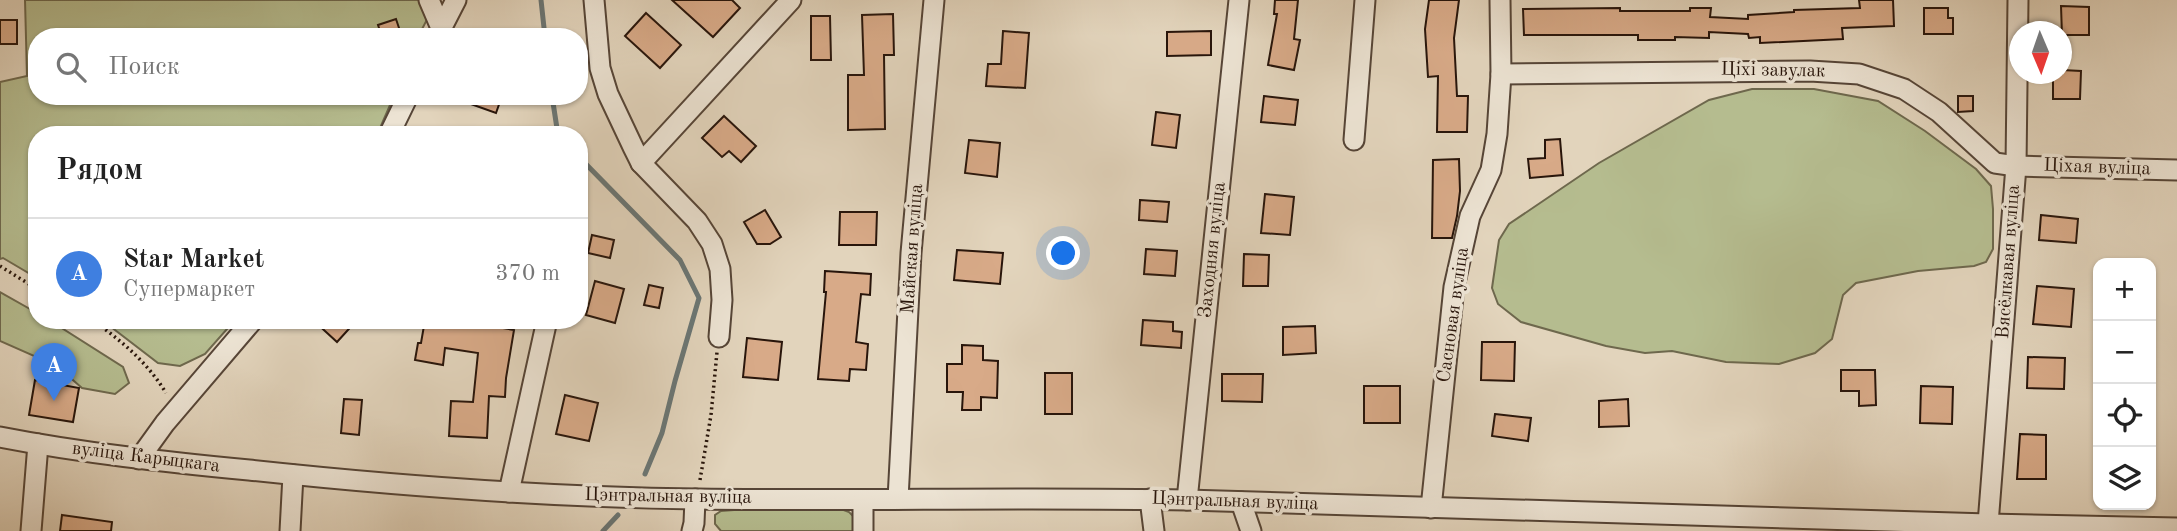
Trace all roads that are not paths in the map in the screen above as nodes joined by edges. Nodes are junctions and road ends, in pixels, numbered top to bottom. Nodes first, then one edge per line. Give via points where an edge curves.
1 (429, 0) edge
2 (456, 0) edge
3 (594, 0) edge
4 (791, 0) edge
5 (934, 0) edge
6 (1239, 0) edge
7 (1365, 0) edge
8 (1500, 0) edge
9 (2018, 0) edge
10 (438, 28) edge
11 (441, 28) edge
12 (1501, 74) junction
13 (404, 105) edge
14 (393, 126) edge
15 (1354, 140) dead end
16 (642, 163) junction
17 (2016, 166) junction
18 (2177, 170) edge
19 (245, 329) edge
20 (545, 329) edge
21 (719, 337) road end
22 (0, 437) edge
23 (38, 444) junction
24 (139, 459) junction
25 (293, 475) junction
26 (509, 492) junction
27 (695, 499) junction
28 (898, 499) junction
29 (1150, 499) junction
30 (863, 500) junction
31 (1187, 500) junction
32 (1241, 502) junction
33 (1431, 508) junction
34 (1988, 524) junction
35 (696, 528) edge
36 (2177, 528) edge
37 (2134, 529) edge
38 (32, 531) edge
39 (290, 531) edge
40 (863, 531) edge
41 (1154, 531) edge
42 (1251, 531) edge

1 - 10 street
2 - 11 street
3 - 16 street via 600,68
4 - 16 street
5 - 28 street, Майская вуліца via 911,253
6 - 31 street, Заходняя вуліца
7 - 15 street
8 - 12 street, Сасновая вуліца
9 - 17 street, Вясёлкавая вуліца
12 - 17 street, Ціхі завулак via 1859,74 1904,89 1939,112 1995,163
12 - 33 street, Сасновая вуліца via 1491,170 1470,216 1454,287
13 - 14 street
16 - 21 street via 697,221 712,244 720,269
17 - 18 street, Ціхая вуліца
17 - 34 street, Вясёлкавая вуліца
19 - 24 street
20 - 26 street
22 - 23 street, вуліца Карыцкага
23 - 24 street, вуліца Карыцкага
23 - 38 street
24 - 25 street, вуліца Карыцкага
25 - 26 street, Цэнтральная вуліца
25 - 39 street
26 - 27 street, Цэнтральная вуліца
27 - 30 street, Цэнтральная вуліца
27 - 35 street
28 - 29 street, Цэнтральная вуліца
28 - 30 street, Цэнтральная вуліца
29 - 31 street, Цэнтральная вуліца
29 - 41 street
30 - 40 street
31 - 32 street, Цэнтральная вуліца
32 - 33 street, Цэнтральная вуліца
32 - 42 street
33 - 34 street, Цэнтральная вуліца
34 - 37 street, Цэнтральная вуліца
36 - 37 street, Цэнтральная вуліца

